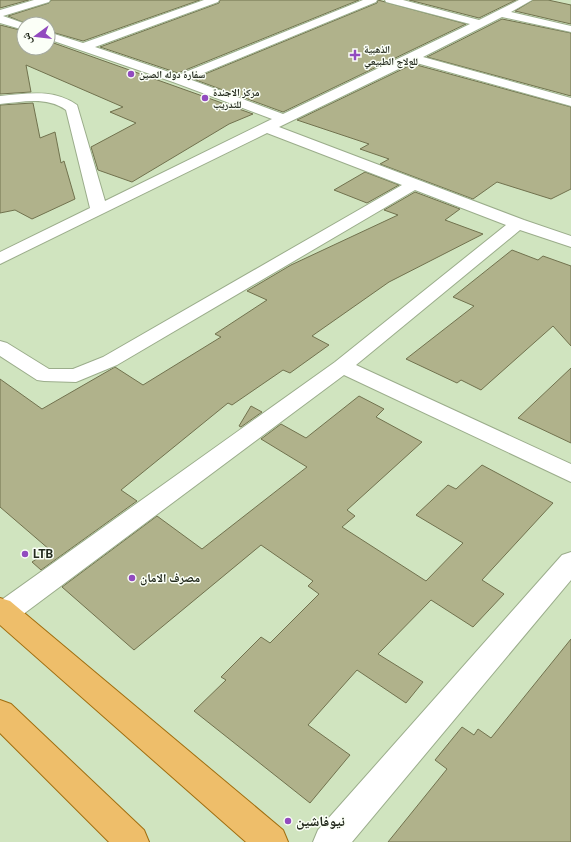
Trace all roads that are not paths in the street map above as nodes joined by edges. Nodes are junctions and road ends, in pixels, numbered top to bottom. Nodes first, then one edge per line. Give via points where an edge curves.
1 (45, 0) edge
2 (214, 0) edge
3 (372, 0) edge
4 (390, 0) edge
5 (527, 0) edge
6 (500, 13) junction
7 (0, 14) edge
8 (0, 19) edge
9 (479, 23) junction
10 (16, 24) edge
11 (571, 29) edge
12 (56, 38) edge
13 (83, 47) junction
14 (412, 58) junction
15 (178, 79) junction
16 (0, 100) edge
17 (571, 102) edge
18 (284, 119) junction
19 (268, 128) junction
20 (414, 184) junction
21 (99, 210) junction
22 (518, 224) junction
23 (571, 242) edge
24 (0, 259) edge
25 (0, 347) edge
26 (342, 366) junction
27 (571, 474) edge
28 (571, 562) edge
29 (2, 611) edge
30 (0, 713) edge
31 (132, 842) edge
32 (271, 842) edge
33 (330, 842) edge

1 - 7 street
2 - 13 street
3 - 15 street
4 - 9 street
5 - 6 street
6 - 9 street
6 - 11 street
8 - 10 street
9 - 14 street
12 - 13 street
13 - 15 street
14 - 17 street
14 - 18 street
15 - 18 street
16 - 21 street via 43,97 61,100 72,108
18 - 19 street
19 - 20 street
19 - 21 street
20 - 22 street
20 - 25 street via 110,361 76,376 44,375
21 - 24 street
22 - 23 street
22 - 26 street
26 - 27 street
26 - 29 street
28 - 33 street
29 - 32 main road
30 - 31 main road

